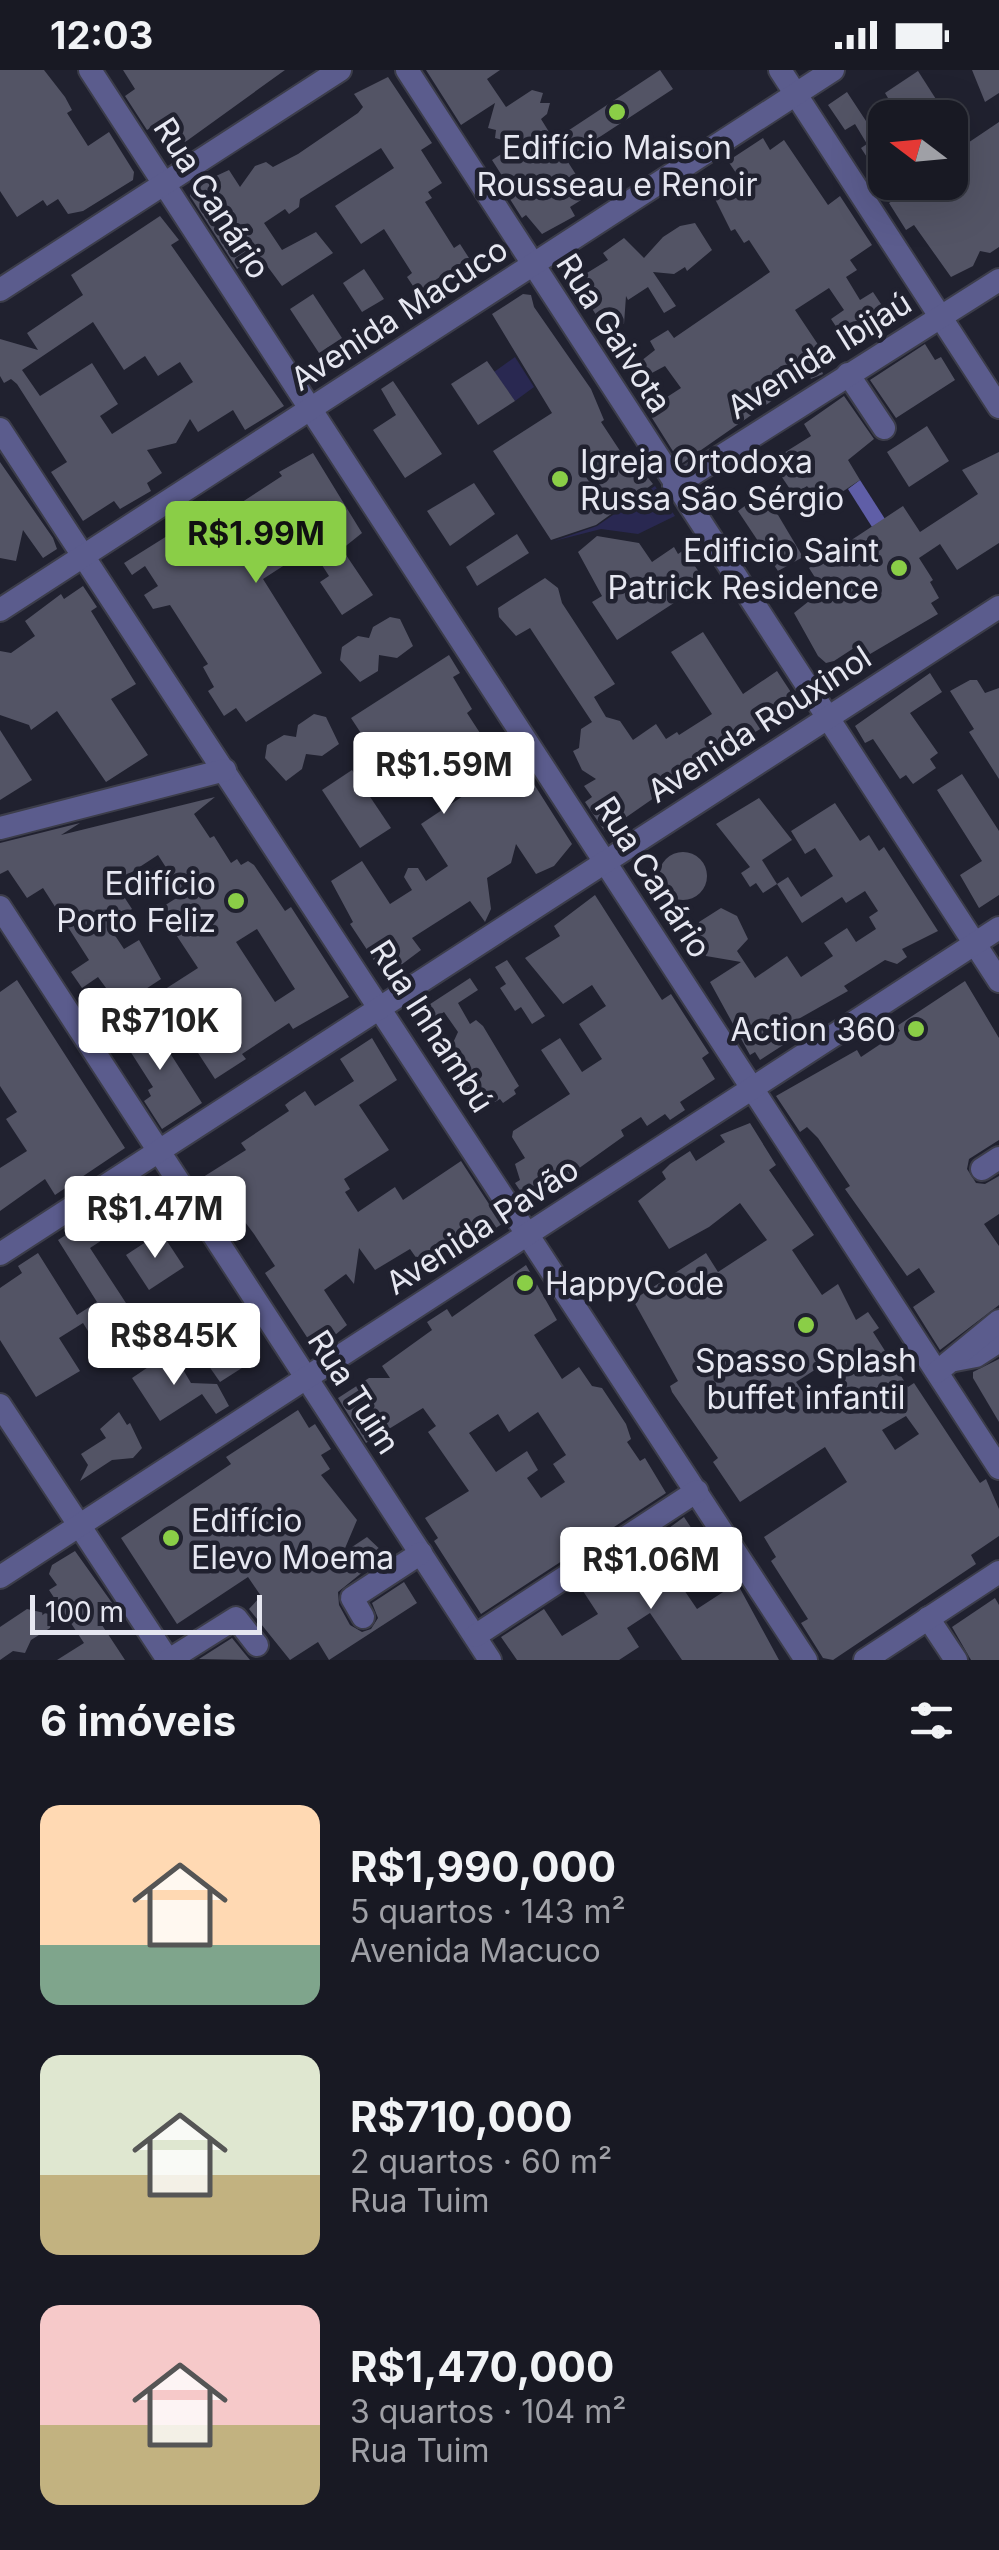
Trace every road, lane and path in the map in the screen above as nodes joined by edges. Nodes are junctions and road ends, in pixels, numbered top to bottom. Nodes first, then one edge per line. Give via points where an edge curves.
1 (90, 70) edge
2 (340, 70) edge
3 (407, 70) edge
4 (780, 70) edge
5 (833, 70) edge
6 (796, 94) junction
7 (164, 184) junction
8 (533, 266) junction
9 (999, 280) edge
10 (0, 290) edge
11 (940, 316) junction
12 (848, 374) junction
13 (999, 406) edge
14 (310, 410) junction
15 (884, 428) dead end
16 (0, 429) edge
17 (674, 486) junction
18 (84, 556) junction
19 (999, 607) edge
20 (0, 610) edge
21 (828, 718) junction
22 (225, 770) junction
23 (0, 828) edge
24 (604, 862) junction
25 (0, 907) edge
26 (999, 928) edge
27 (7, 931) edge
28 (975, 944) junction
29 (999, 981) edge
30 (381, 1008) junction
31 (752, 1089) junction
32 (160, 1153) junction
33 (529, 1234) junction
34 (0, 1254) edge
35 (999, 1320) edge
36 (999, 1342) edge
37 (946, 1366) junction
38 (307, 1379) junction
39 (0, 1405) edge
40 (999, 1468) edge
41 (696, 1491) junction
42 (79, 1526) junction
43 (421, 1554) junction
44 (999, 1572) edge
45 (0, 1578) edge
46 (362, 1617) dead end
47 (928, 1618) junction
48 (475, 1636) junction
49 (256, 1644) dead end
50 (168, 1660) edge
51 (490, 1660) edge
52 (806, 1660) edge
53 (865, 1660) edge
54 (956, 1660) edge

1 - 7 street, Rua Canário
2 - 7 street
3 - 8 street, Rua Gaivota
4 - 6 street
5 - 6 street, Avenida Macuco
6 - 8 street, Avenida Macuco
6 - 11 street
7 - 10 street
7 - 14 street, Rua Canário
8 - 14 street, Avenida Macuco
8 - 17 street, Rua Gaivota
9 - 11 street, Avenida Ibijaú
11 - 12 street, Avenida Ibijaú
11 - 13 street
12 - 15 street
12 - 17 street, Avenida Ibijaú
14 - 18 street, Avenida Macuco
14 - 24 street, Rua Canário
16 - 18 street, Rua Inhambú
17 - 21 street, Rua Gaivota
18 - 20 street, Avenida Macuco
18 - 22 street, Rua Inhambú
19 - 21 street, Avenida Rouxinol
21 - 24 street, Avenida Rouxinol
21 - 28 street, Rua Gaivota
22 - 23 street
22 - 30 street, Rua Inhambú
24 - 30 street, Avenida Rouxinol
24 - 31 street, Rua Canário
25 - 27 street, Rua Tuim
26 - 28 street, Avenida Pavão
27 - 32 street, Rua Tuim
28 - 29 street, Rua Gaivota
28 - 31 street, Avenida Pavão
30 - 32 street, Avenida Rouxinol
30 - 33 street, Rua Inhambú
31 - 33 street, Avenida Pavão
31 - 37 street, Rua Canário
32 - 34 street, Avenida Rouxinol
32 - 38 street, Rua Tuim
33 - 38 street, Avenida Pavão
33 - 41 street, Rua Inhambú
35 - 37 street
36 - 37 street
37 - 40 street, Rua Canário
38 - 42 street, Avenida Pavão
38 - 43 street, Rua Tuim
39 - 42 street
41 - 48 street
41 - 52 street, Rua Inhambú
42 - 45 street, Avenida Pavão
42 - 50 street
43 - 46 street via 352,1598
43 - 48 street, Rua Tuim
44 - 47 street
47 - 53 street
47 - 54 street
48 - 51 street, Rua Tuim
49 - 50 street via 236,1618

